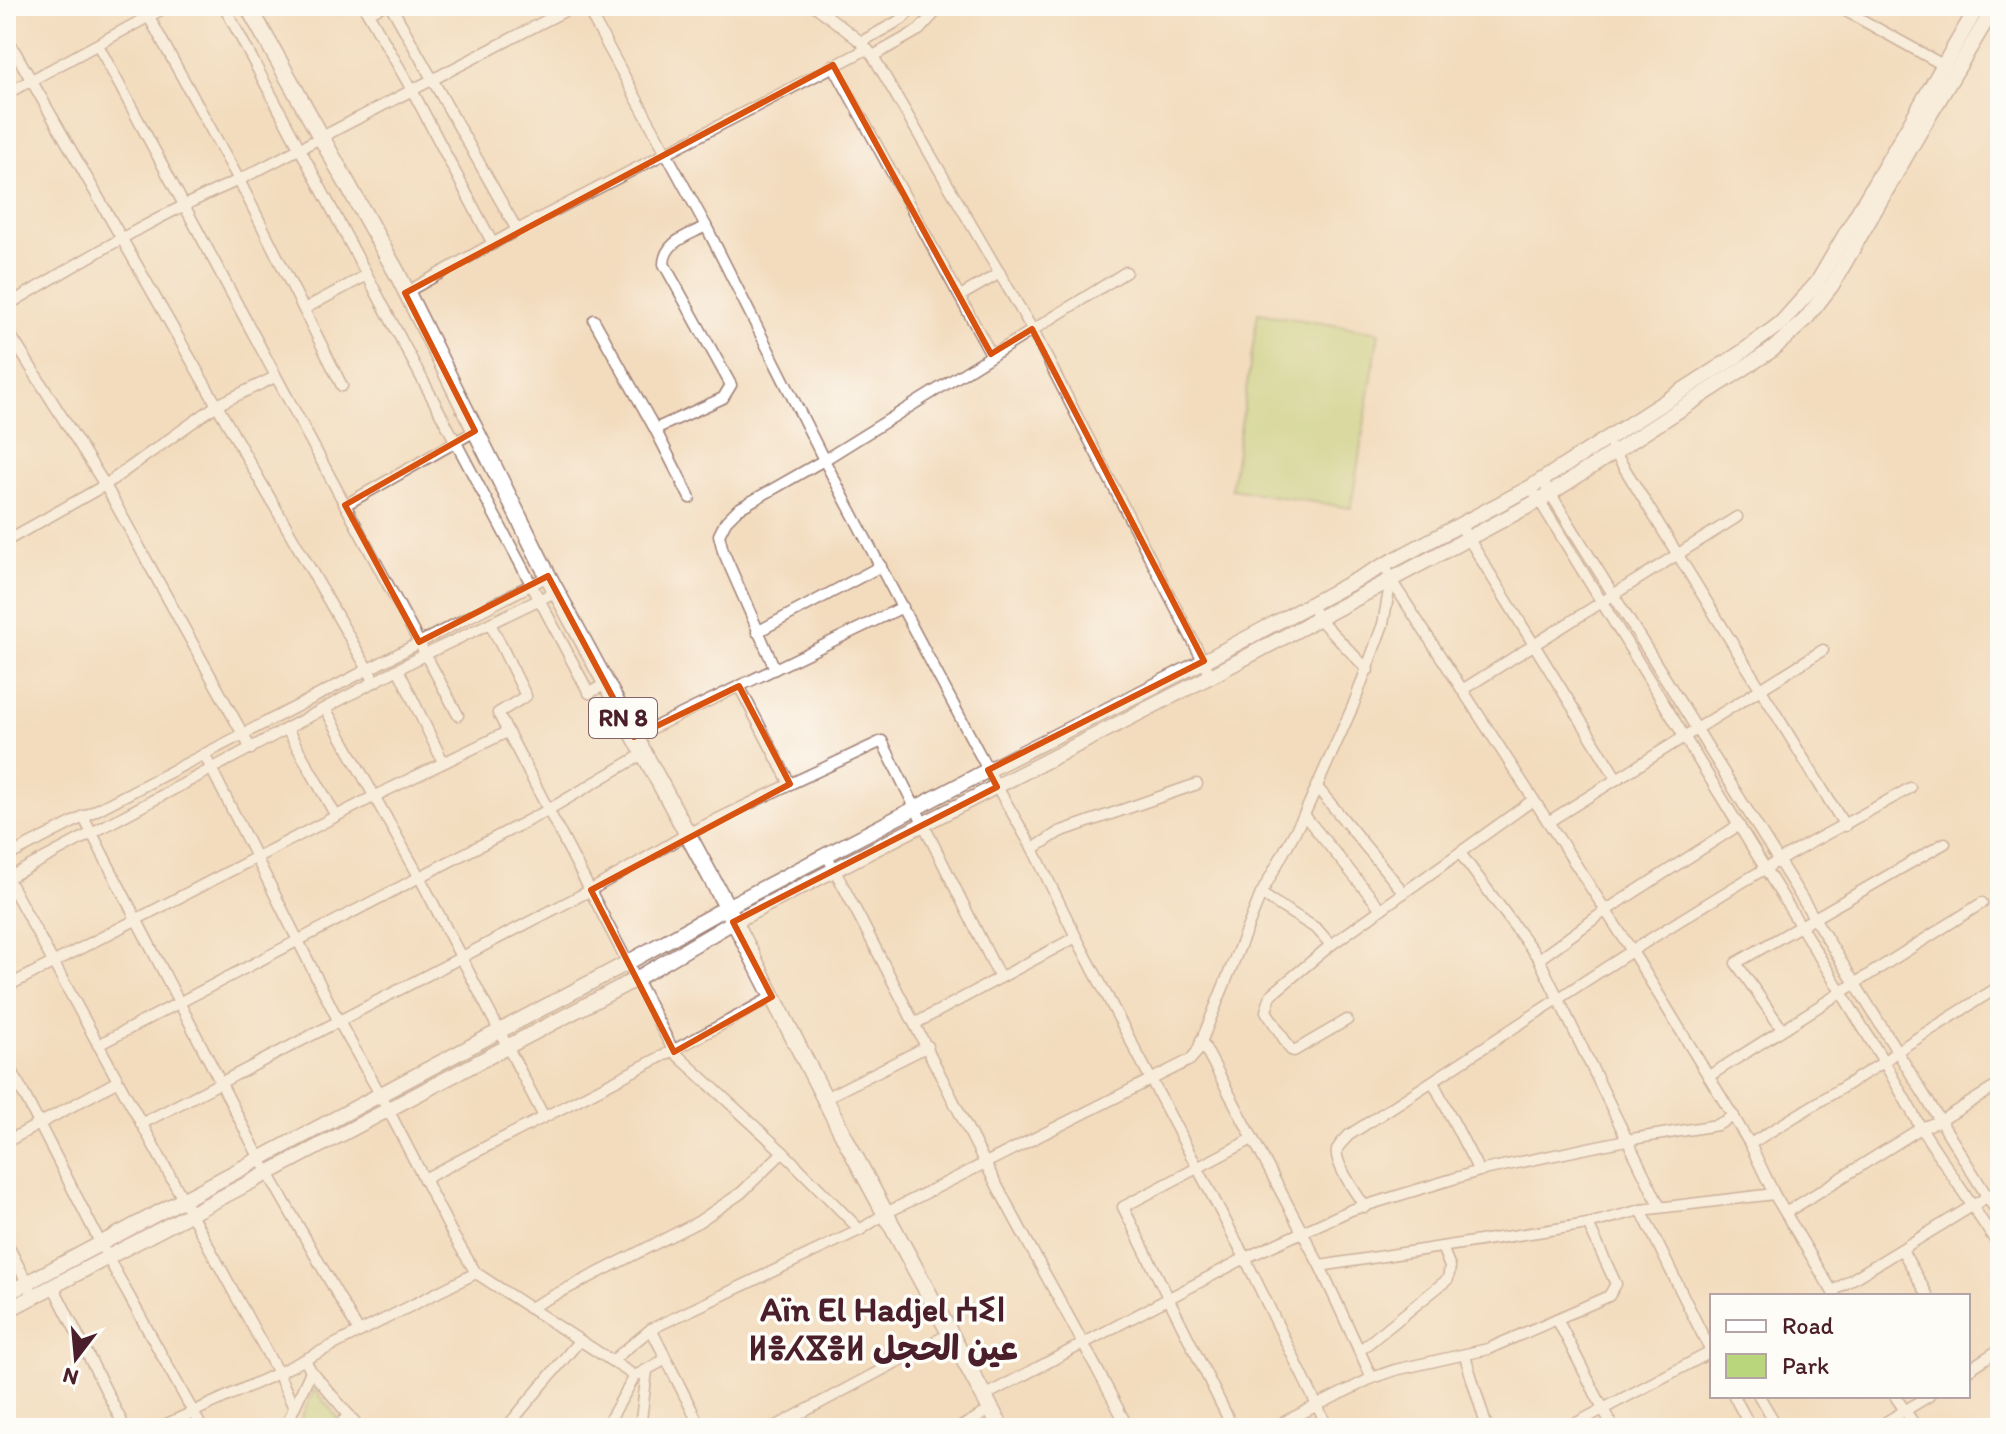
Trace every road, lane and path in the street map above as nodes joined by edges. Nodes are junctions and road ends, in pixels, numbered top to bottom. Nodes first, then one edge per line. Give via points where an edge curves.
1 (168, 6) edge
2 (224, 6) edge
3 (248, 6) edge
4 (382, 6) edge
5 (391, 6) edge
6 (574, 6) edge
7 (586, 6) edge
8 (815, 6) edge
9 (914, 6) edge
10 (941, 6) edge
11 (1837, 6) edge
12 (1978, 6) edge
13 (1995, 6) edge
14 (366, 10) edge
15 (149, 17) junction
16 (6, 36) edge
17 (98, 45) junction
18 (867, 49) junction
19 (833, 65) junction
20 (1943, 65) junction
21 (434, 79) junction
22 (30, 81) junction
23 (412, 90) junction
24 (6, 94) edge
25 (321, 137) junction
26 (300, 149) junction
27 (665, 152) junction
28 (239, 180) junction
29 (182, 204) junction
30 (706, 226) junction
31 (517, 230) junction
32 (122, 237) junction
33 (493, 244) junction
34 (1126, 272) dead end
35 (1000, 273) junction
36 (367, 275) junction
37 (405, 293) junction
38 (960, 296) junction
39 (6, 306) edge
40 (304, 309) junction
41 (594, 320) dead end
42 (6, 328) edge
43 (1032, 329) junction
44 (991, 354) junction
45 (275, 377) junction
46 (342, 386) dead end
47 (217, 405) junction
48 (655, 429) junction
49 (475, 431) junction
50 (456, 441) junction
51 (1611, 446) junction
52 (824, 460) junction
53 (1537, 483) junction
54 (105, 485) junction
55 (1545, 497) junction
56 (690, 498) dead end
57 (345, 505) junction
58 (1737, 517) dead end
59 (1460, 525) junction
60 (1468, 538) junction
61 (6, 541) edge
62 (1677, 554) junction
63 (1385, 565) junction
64 (881, 566) junction
65 (1391, 580) junction
66 (552, 583) junction
67 (531, 585) junction
68 (1613, 595) junction
69 (538, 600) junction
70 (1603, 601) junction
71 (1310, 603) junction
72 (903, 607) junction
73 (1318, 618) junction
74 (490, 623) junction
75 (757, 632) junction
76 (419, 642) junction
77 (1534, 644) junction
78 (1823, 650) dead end
79 (426, 654) junction
80 (1204, 661) junction
81 (367, 669) junction
82 (398, 669) junction
83 (775, 669) junction
84 (1368, 670) junction
85 (1211, 676) junction
86 (375, 682) junction
87 (606, 684) junction
88 (739, 686) junction
89 (1462, 690) junction
90 (1759, 690) junction
91 (325, 708) junction
92 (458, 715) dead end
93 (287, 729) junction
94 (1696, 729) junction
95 (507, 732) junction
96 (244, 733) junction
97 (1685, 736) junction
98 (634, 737) junction
99 (251, 749) junction
100 (204, 754) junction
101 (643, 754) junction
102 (443, 762) junction
103 (212, 770) junction
104 (988, 770) junction
105 (1617, 779) junction
106 (790, 784) junction
107 (1197, 784) dead end
108 (1316, 786) junction
109 (997, 787) junction
110 (1910, 788) dead end
111 (375, 796) junction
112 (1533, 800) junction
113 (915, 808) junction
114 (548, 810) junction
115 (1304, 815) junction
116 (83, 816) junction
117 (336, 816) junction
118 (1548, 822) junction
119 (922, 825) junction
120 (1739, 825) junction
121 (1845, 826) junction
122 (92, 833) junction
123 (687, 834) junction
124 (1945, 843) dead end
125 (1033, 849) junction
126 (1460, 853) junction
127 (826, 854) junction
128 (6, 857) edge
129 (255, 857) junction
130 (1779, 860) junction
131 (1765, 869) junction
132 (834, 870) junction
133 (7, 877) edge
134 (420, 878) junction
135 (591, 890) junction
136 (1404, 893) junction
137 (1261, 894) junction
138 (1982, 903) dead end
139 (1381, 909) junction
140 (1605, 911) junction
141 (730, 914) junction
142 (1813, 918) junction
143 (136, 919) junction
144 (1800, 926) junction
145 (1076, 937) junction
146 (297, 942) junction
147 (1331, 945) junction
148 (1632, 951) junction
149 (461, 956) junction
150 (1539, 959) junction
151 (53, 962) junction
152 (627, 963) junction
153 (1000, 978) junction
154 (636, 979) junction
155 (1856, 983) junction
156 (2000, 986) edge
157 (6, 987) edge
158 (1841, 992) junction
159 (772, 997) junction
160 (1558, 998) junction
161 (179, 1003) junction
162 (338, 1020) junction
163 (1347, 1020) dead end
164 (916, 1023) junction
165 (499, 1029) junction
166 (1782, 1029) junction
167 (1201, 1040) junction
168 (98, 1045) junction
169 (507, 1045) junction
170 (928, 1046) junction
171 (1897, 1051) junction
172 (674, 1052) junction
173 (6, 1059) edge
174 (1884, 1062) junction
175 (1709, 1076) junction
176 (1150, 1079) junction
177 (118, 1081) junction
178 (220, 1082) junction
179 (1433, 1082) junction
180 (2000, 1084) edge
181 (380, 1094) junction
182 (825, 1098) junction
183 (388, 1110) junction
184 (1734, 1116) junction
185 (544, 1117) junction
186 (1940, 1121) junction
187 (39, 1124) junction
188 (141, 1124) junction
189 (1921, 1128) junction
190 (1252, 1139) junction
191 (1626, 1140) junction
192 (6, 1142) edge
193 (1750, 1144) junction
194 (783, 1152) junction
195 (260, 1159) junction
196 (985, 1162) junction
197 (1198, 1169) junction
198 (1479, 1171) junction
199 (269, 1173) junction
200 (424, 1179) junction
201 (2000, 1189) edge
202 (1774, 1194) junction
203 (1988, 1197) junction
204 (183, 1200) junction
205 (1974, 1206) junction
206 (1365, 1207) junction
207 (1660, 1207) junction
208 (1641, 1210) junction
209 (1787, 1212) junction
210 (886, 1213) junction
211 (190, 1214) junction
212 (2000, 1217) edge
213 (1588, 1224) junction
214 (860, 1230) junction
215 (1302, 1233) junction
216 (6, 1242) edge
217 (1442, 1247) junction
218 (2000, 1248) edge
219 (1902, 1250) junction
220 (104, 1251) junction
221 (1245, 1258) junction
222 (1320, 1266) junction
223 (476, 1273) junction
224 (53, 1286) junction
225 (31, 1290) junction
226 (6, 1294) edge
227 (1834, 1294) edge
228 (1927, 1294) edge
229 (1170, 1300) junction
230 (529, 1308) junction
231 (6, 1311) edge
232 (1557, 1319) junction
233 (651, 1329) junction
234 (359, 1332) junction
235 (951, 1333) junction
236 (579, 1341) junction
237 (1085, 1343) junction
238 (1710, 1349) edge
239 (2000, 1349) edge
240 (1359, 1351) junction
241 (1710, 1354) edge
242 (1465, 1356) junction
243 (666, 1359) junction
244 (305, 1360) junction
245 (613, 1360) junction
246 (1970, 1366) edge
247 (311, 1371) junction
248 (647, 1371) junction
249 (278, 1373) junction
250 (635, 1376) junction
251 (1372, 1378) junction
252 (1737, 1398) edge
253 (1760, 1398) edge
254 (1896, 1398) edge
255 (1926, 1398) edge
256 (988, 1403) junction
257 (1317, 1405) junction
258 (294, 1408) junction
259 (1605, 1409) junction
260 (193, 1411) junction
261 (1905, 1412) junction
262 (349, 1415) junction
263 (776, 1427) edge
264 (125, 1428) edge
265 (158, 1428) edge
266 (202, 1428) edge
267 (285, 1428) edge
268 (336, 1428) edge
269 (360, 1428) edge
270 (506, 1428) edge
271 (605, 1428) edge
272 (640, 1428) edge
273 (701, 1428) edge
274 (959, 1428) edge
275 (1001, 1428) edge
276 (1128, 1428) edge
277 (1233, 1428) edge
278 (1272, 1428) edge
279 (1328, 1428) edge
280 (1487, 1428) edge
281 (1567, 1428) edge
282 (1613, 1428) edge
283 (1751, 1428) edge
284 (1778, 1428) edge
285 (1876, 1428) edge
286 (1917, 1428) edge

1 - 15 street
2 - 26 street
3 - 25 main road, RN 8
4 - 14 street
5 - 21 street
6 - 21 street
7 - 27 street
8 - 18 street
9 - 18 street
10 - 18 street via 919,30
11 - 20 street
12 - 20 main road
13 - 51 main road via 1832,285 1805,320 1772,350
14 - 23 street
15 - 17 street
15 - 28 street
16 - 22 street
17 - 22 street
17 - 29 street
18 - 19 street
18 - 35 street
19 - 27 street
19 - 38 street
20 - 51 main road via 1817,283 1781,323
21 - 23 street
21 - 31 street
22 - 24 street
22 - 32 street
23 - 25 street
23 - 33 street
25 - 26 street
25 - 37 main road, RN 8
26 - 28 street
26 - 36 street
27 - 30 street
27 - 31 street
28 - 29 street
28 - 40 street
29 - 32 street
29 - 45 street
30 - 48 street via 670,245 664,264 731,385 723,398
30 - 52 street
31 - 33 street
32 - 39 street
32 - 47 street
33 - 37 street
34 - 43 street
35 - 38 street
35 - 43 street
36 - 40 street
36 - 50 street
37 - 49 main road, RN 8
38 - 44 street
40 - 46 street
41 - 48 street
42 - 54 street
43 - 44 street
43 - 80 street
44 - 52 street
45 - 47 street
45 - 57 street
47 - 54 street
47 - 81 street
48 - 56 street
49 - 50 street
49 - 66 main road, RN 8
50 - 57 street
50 - 67 street
51 - 53 main road
51 - 55 main road
51 - 62 street
52 - 64 street
52 - 75 street via 738,509 719,535
53 - 55 street
53 - 59 main road
54 - 61 street
54 - 96 street
55 - 60 main road
55 - 68 street
55 - 70 street
57 - 76 street
58 - 62 street
59 - 60 street
59 - 63 main road
60 - 65 main road
60 - 77 street
62 - 68 street
62 - 90 street
63 - 65 street
63 - 71 main road
64 - 72 street
64 - 75 street
65 - 73 main road
65 - 84 street
65 - 89 street
66 - 67 street
66 - 69 street
66 - 87 main road, RN 8
67 - 69 street
67 - 76 street
68 - 70 street
68 - 94 street
69 - 74 street
69 - 87 street via 589,693
70 - 77 street
70 - 97 street
71 - 73 street
71 - 80 main road
72 - 83 street
72 - 104 street
73 - 84 street
73 - 85 main road
74 - 79 street
74 - 95 street via 526,696 498,713
75 - 83 street
76 - 79 street
76 - 81 street
77 - 89 street
77 - 105 street
78 - 90 street
79 - 82 street
79 - 92 street
80 - 85 street
80 - 104 main road
81 - 86 street
81 - 96 street
82 - 86 street
82 - 102 street
83 - 88 street
84 - 108 street
85 - 109 main road
86 - 91 street
87 - 98 main road, RN 8
88 - 98 street
88 - 106 street
89 - 112 street
90 - 94 street
90 - 121 street
91 - 93 street
91 - 111 street
93 - 99 street
93 - 117 street
94 - 97 street
94 - 130 street
95 - 102 street
95 - 114 street
96 - 99 street
96 - 100 street
97 - 105 street
97 - 120 street
98 - 101 main road, RN 8
99 - 103 street
100 - 103 street
100 - 116 street
101 - 114 street
101 - 123 main road, RN 8
102 - 111 street
103 - 122 street
103 - 129 street
104 - 109 street
104 - 113 main road
105 - 118 street
106 - 113 street via 882,741
106 - 123 street
107 - 125 street via 1059,832
108 - 115 street
108 - 136 street
109 - 119 main road
109 - 125 street
110 - 121 street
111 - 117 street
111 - 134 street
112 - 118 street
112 - 126 street
113 - 119 street
113 - 127 main road
114 - 134 street
114 - 135 street
115 - 137 street
115 - 139 street
116 - 122 street
116 - 128 street
117 - 129 street
118 - 140 street
119 - 132 main road
119 - 153 street
120 - 131 street
120 - 140 street
121 - 130 street
122 - 133 street
122 - 143 street
123 - 135 street
123 - 141 main road, RN 8
124 - 142 street
125 - 145 street
126 - 136 street
126 - 150 street
127 - 132 street
127 - 141 main road
129 - 143 street
129 - 146 street
130 - 131 street
130 - 142 street
131 - 144 street
131 - 148 street
132 - 141 main road
132 - 164 street
133 - 151 street
134 - 146 street
134 - 149 street
135 - 149 street
135 - 152 street
136 - 139 street
137 - 147 street via 1317,929
137 - 167 street
138 - 155 street
139 - 147 street
140 - 148 street
140 - 150 street
141 - 152 main road
141 - 154 main road
141 - 159 main road, RN 8
142 - 144 street
142 - 155 street
143 - 151 street
143 - 161 street
144 - 158 street
144 - 166 street via 1736,963
145 - 153 street
145 - 176 street
146 - 161 street
146 - 162 street
147 - 163 street via 1271,995 1266,1011 1294,1051
148 - 160 street
148 - 175 street
149 - 162 street
149 - 165 street
150 - 160 street
151 - 157 street
151 - 168 street
152 - 154 street
152 - 165 main road
153 - 164 street
154 - 169 main road
154 - 172 street
155 - 158 street
155 - 171 street
156 - 171 street
158 - 166 street
158 - 174 street
159 - 172 street
159 - 182 main road, RN 8
160 - 179 street
160 - 191 street
161 - 168 street
161 - 178 street
162 - 178 street
162 - 181 street
164 - 170 street
165 - 169 street
165 - 181 main road
166 - 175 street
167 - 176 street via 1190,1060
167 - 190 street
168 - 177 street
169 - 183 main road
169 - 185 street
170 - 182 street
170 - 196 street
171 - 174 street
171 - 186 street
172 - 185 street
172 - 194 street
173 - 187 street
174 - 189 street
174 - 193 street
175 - 184 street
176 - 196 street
176 - 197 street
177 - 187 street
177 - 188 street
178 - 188 street
178 - 195 street
179 - 198 street
179 - 206 street via 1340,1145 1338,1162
180 - 186 street
181 - 183 street
181 - 195 main road
182 - 210 main road, RN 8
183 - 199 main road
183 - 200 street
184 - 191 street via 1717,1125
184 - 193 street
185 - 200 street
186 - 189 street
186 - 203 street
187 - 192 street
187 - 220 street
188 - 204 street
189 - 205 street
189 - 209 street
190 - 197 street
190 - 215 street
191 - 198 street
191 - 207 street
193 - 202 street
194 - 214 street
194 - 230 street via 741,1193 698,1222
195 - 199 street
195 - 204 main road
196 - 210 street
196 - 237 street
197 - 221 street
197 - 229 street via 1123,1207
198 - 206 street
199 - 211 main road
199 - 234 street
200 - 223 street
201 - 203 street
202 - 207 street
202 - 209 street
203 - 205 street
203 - 212 street
204 - 211 street
204 - 220 main road
205 - 218 street
205 - 219 street
206 - 215 street
207 - 208 street
208 - 213 street
208 - 238 street
209 - 227 street
210 - 214 street
210 - 235 main road, RN 8
211 - 220 main road
211 - 249 street
213 - 217 street
213 - 232 street via 1614,1277 1614,1289
214 - 233 street
215 - 221 street
215 - 222 street
216 - 225 street
217 - 222 street
217 - 240 street via 1451,1273 1448,1279
219 - 227 street
219 - 228 street
220 - 224 main road
220 - 225 main road
220 - 260 street
221 - 229 street
221 - 257 street
222 - 240 street
223 - 230 street
223 - 234 street
224 - 225 main road
224 - 264 street
225 - 226 main road
225 - 231 main road
229 - 237 street
229 - 277 street
230 - 236 street
232 - 242 street
232 - 259 street
233 - 243 street
233 - 245 street
234 - 244 street
235 - 256 main road, RN 8
235 - 263 street
236 - 245 street
236 - 270 street
237 - 256 street
237 - 276 street
239 - 246 street
240 - 251 street
241 - 259 street
242 - 251 street
242 - 280 street
243 - 248 street
243 - 273 street
244 - 247 street
244 - 249 street
245 - 250 street
247 - 258 street
247 - 262 street
248 - 250 street
248 - 272 street
249 - 258 street
249 - 260 street
250 - 271 street
251 - 257 street
252 - 283 street
253 - 284 street
254 - 261 street
255 - 261 street
256 - 274 street
256 - 275 main road, RN 8
257 - 278 street
257 - 279 street
258 - 267 street
259 - 281 street
259 - 282 street
260 - 265 street
260 - 266 street
261 - 285 street
261 - 286 street
262 - 268 street
262 - 269 street

